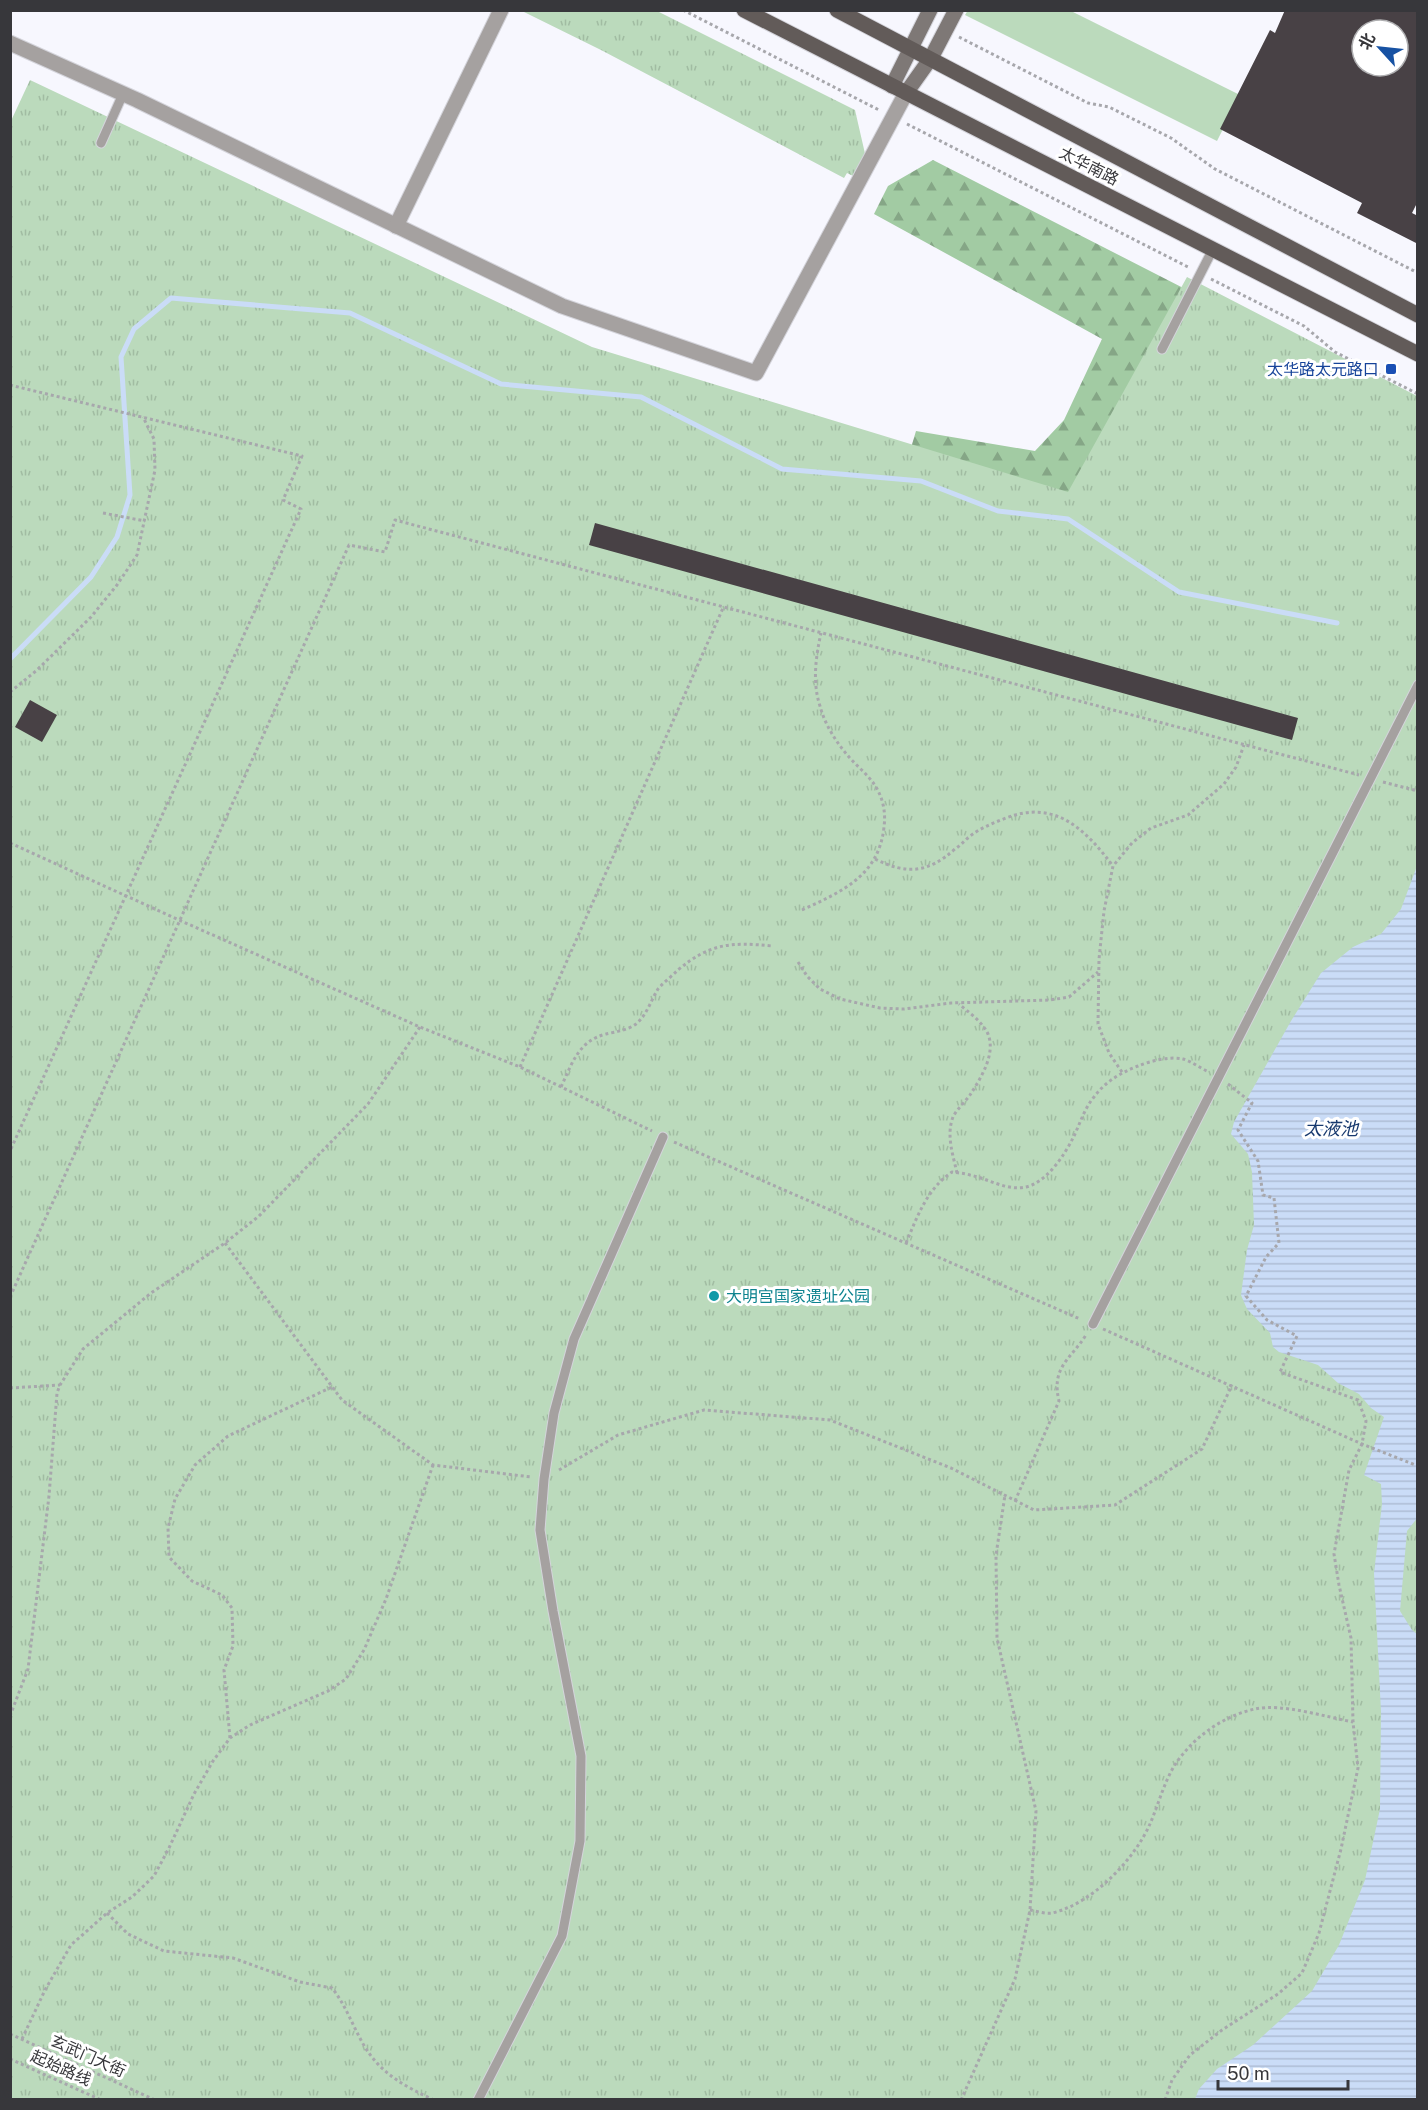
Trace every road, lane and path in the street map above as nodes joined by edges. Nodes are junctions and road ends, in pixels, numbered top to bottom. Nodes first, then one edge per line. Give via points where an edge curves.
1 (501, 10) edge
2 (683, 10) edge
3 (744, 10) edge
4 (837, 10) edge
5 (930, 10) edge
6 (956, 10) edge
7 (946, 30) junction
8 (10, 43) edge
9 (911, 48) junction
10 (931, 58) junction
11 (892, 86) junction
12 (906, 93) junction
13 (123, 94) junction
14 (893, 117) junction
15 (101, 144) dead end
16 (396, 226) junction
17 (1213, 249) junction
18 (1418, 273) edge
19 (1201, 274) junction
20 (1418, 315) edge
21 (1162, 349) dead end
22 (1418, 354) edge
23 (10, 385) edge
24 (1418, 394) edge
25 (142, 417) junction
26 (103, 513) dead end
27 (145, 521) junction
28 (723, 607) junction
29 (821, 633) junction
30 (1418, 685) edge
31 (10, 692) edge
32 (1244, 745) junction
33 (1371, 778) junction
34 (1418, 791) edge
35 (10, 843) edge
36 (875, 859) junction
37 (1113, 866) junction
38 (126, 896) junction
39 (802, 910) dead end
40 (179, 920) junction
41 (772, 946) dead end
42 (798, 962) dead end
43 (1099, 971) junction
44 (957, 1002) junction
45 (420, 1027) junction
46 (520, 1067) junction
47 (1122, 1072) junction
48 (1219, 1077) junction
49 (561, 1087) junction
50 (1242, 1097) dead end
51 (663, 1137) junction
52 (10, 1151) edge
53 (957, 1173) junction
54 (225, 1243) junction
55 (906, 1243) junction
56 (10, 1297) edge
57 (1093, 1324) junction
58 (60, 1384) junction
59 (1232, 1385) junction
60 (332, 1387) junction
61 (10, 1388) edge
62 (1362, 1444) junction
63 (433, 1465) junction
64 (1418, 1466) edge
65 (544, 1479) junction
66 (1005, 1495) junction
67 (1015, 1501) junction
68 (10, 1716) edge
69 (1353, 1722) junction
70 (230, 1738) junction
71 (1030, 1910) junction
72 (107, 1913) junction
73 (10, 2034) edge
74 (22, 2039) junction
75 (10, 2059) edge
76 (101, 2100) edge
77 (155, 2100) edge
78 (434, 2100) edge
79 (477, 2100) edge
80 (961, 2100) edge
81 (1165, 2100) edge

1 - 16 street
2 - 14 path
3 - 11 main road, 太华南路
4 - 9 main road, 太华南路
5 - 9 main road
6 - 7 main road
7 - 10 main road
7 - 18 path via 1088,103 1109,107 1171,138 1215,169
8 - 13 street
9 - 10 main road, 太华南路
9 - 11 main road
10 - 12 main road
10 - 20 main road, 太华南路
11 - 12 main road, 太华南路
12 - 14 street
12 - 17 main road, 太华南路
13 - 15 lane
13 - 16 street
14 - 16 street via 756,373 562,306
14 - 19 path
17 - 19 lane
17 - 22 main road, 太华南路
19 - 21 lane
19 - 24 path via 1304,327 1335,352
23 - 25 path
25 - 27 path via 154,440 156,470
25 - 38 path via 303,456 283,500 301,509
26 - 27 path
27 - 31 path via 137,555 117,585 91,617
28 - 29 path
28 - 40 path via 395,520 385,552 349,545
28 - 46 path
29 - 32 path
29 - 36 path via 816,656 819,704 835,740 874,784 883,802 884,832
30 - 33 lane
32 - 33 path
32 - 37 path via 1224,784 1188,815 1151,828
33 - 34 path
33 - 48 lane
35 - 38 path
36 - 37 path via 893,868 921,869 937,863 992,823 1014,814 1043,812 1061,817 1081,830
36 - 39 path via 850,885
37 - 43 path
38 - 40 path
38 - 52 path
40 - 45 path
40 - 56 path
41 - 49 path via 723,946 691,959 659,989 636,1024 586,1041
42 - 44 path via 820,989 859,1004 904,1009
43 - 44 path via 1069,997
43 - 47 path via 1098,1024 1108,1053
44 - 53 path via 980,1023 990,1042 980,1080 954,1116 950,1132
45 - 46 path
45 - 54 path via 368,1104 259,1216
46 - 49 path
47 - 48 path via 1158,1060 1182,1059
47 - 53 path via 1093,1097 1061,1157 1031,1186 1002,1186
48 - 57 lane
49 - 51 path
50 - 62 path via 1252,1103 1238,1130 1258,1161 1263,1195 1274,1198 1279,1243 1266,1257 1246,1296 1268,1320 1297,1336 1280,1372 1358,1400 1366,1420
51 - 55 path
51 - 65 lane via 574,1339 554,1413
53 - 55 path via 940,1180 926,1197
54 - 58 path via 151,1293 83,1349
54 - 60 path
55 - 57 path
57 - 59 path
57 - 67 path via 1058,1375 1059,1401
58 - 61 path
58 - 68 path via 28,1669
59 - 62 path
59 - 67 path via 1202,1449 1115,1505 1034,1510
60 - 63 path via 342,1400
60 - 70 path via 228,1436 195,1465 175,1499 168,1528 169,1557 192,1581 222,1595 232,1608 233,1646 224,1670
62 - 64 path
62 - 69 path via 1349,1470 1334,1554 1351,1638
63 - 65 path
63 - 70 path via 386,1599 364,1650 346,1679
65 - 66 path via 618,1435 704,1410 830,1420 951,1468
65 - 79 lane via 540,1530 581,1756 579,1841 562,1936
66 - 67 path
66 - 71 path via 996,1555 997,1638 1036,1811
69 - 71 path via 1279,1707 1256,1708 1228,1717 1182,1754 1149,1826 1117,1872 1073,1906 1049,1913
69 - 81 path via 1358,1768 1319,1933 1302,1973 1190,2055 1172,2080
70 - 72 path via 194,1794 154,1876
71 - 80 path via 1015,1979
72 - 74 path via 71,1945
72 - 78 path via 128,1934 164,1951 234,1958 300,1982 332,1988 363,2045 383,2070 404,2086
73 - 74 path, 玄武门大街
74 - 77 path, 玄武门大街
75 - 76 path, 起始路线

